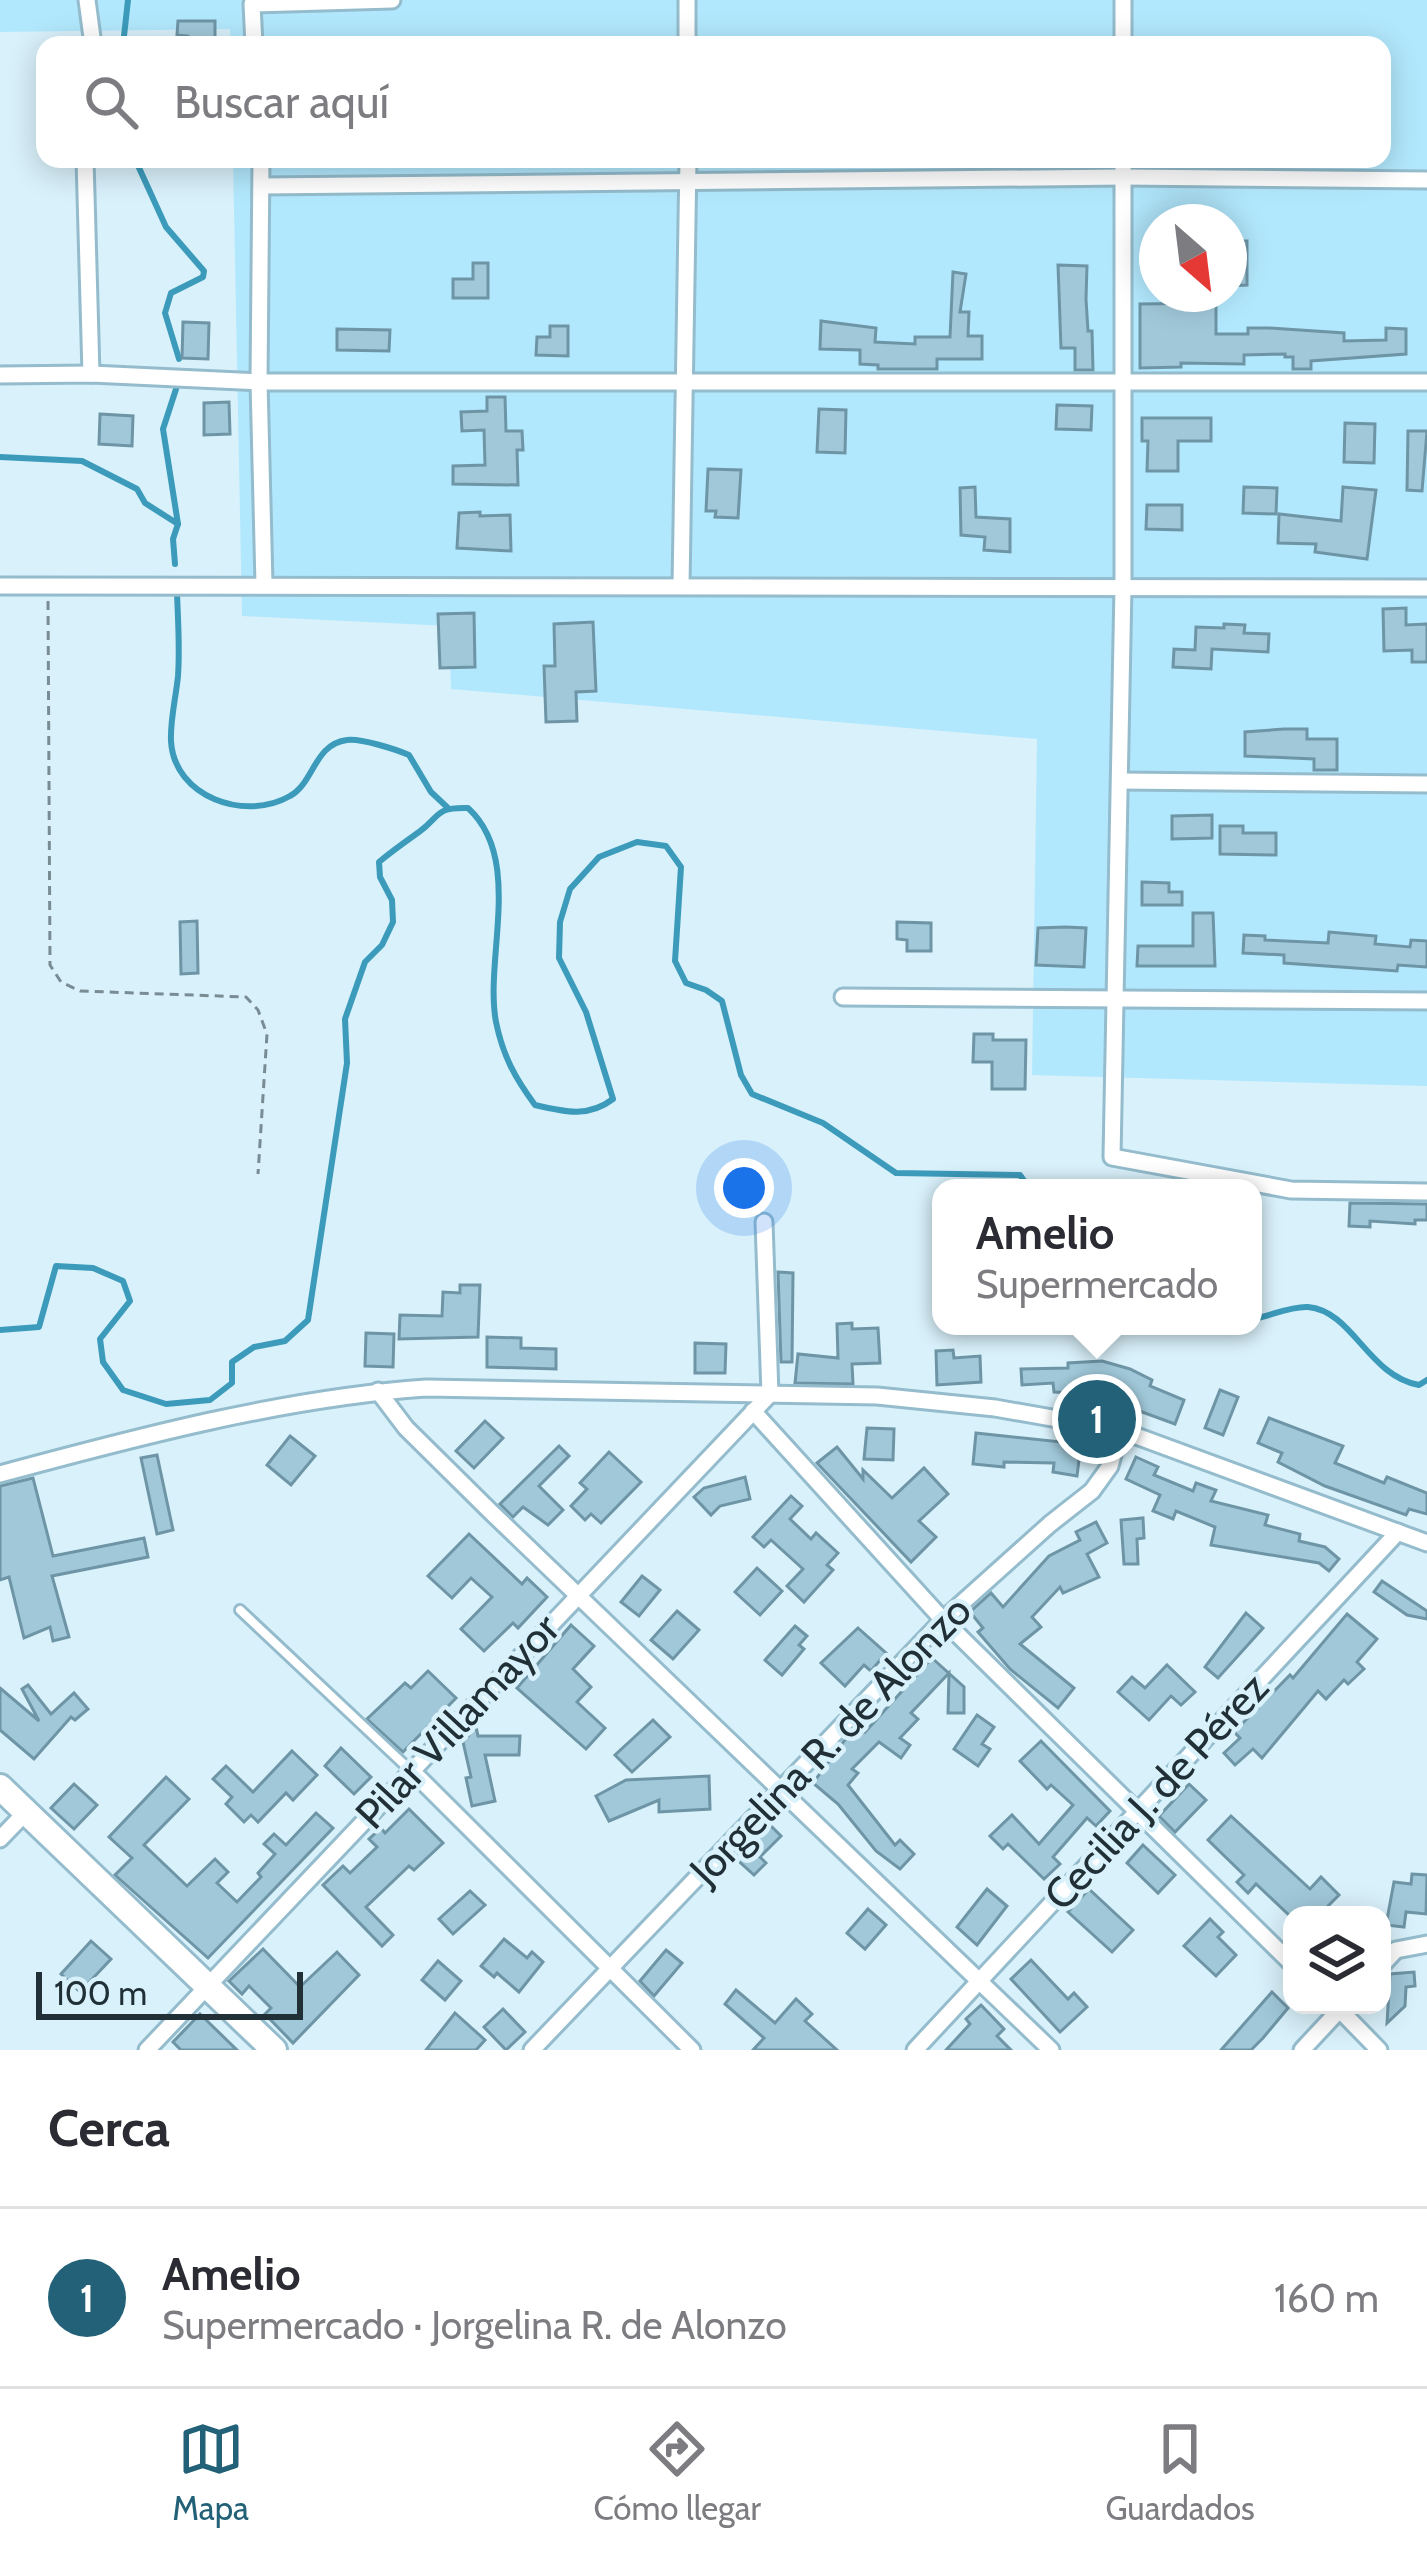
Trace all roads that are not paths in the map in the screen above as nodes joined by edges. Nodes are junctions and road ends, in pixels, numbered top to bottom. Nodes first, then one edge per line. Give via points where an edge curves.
1 (88, 0) edge
2 (392, 0) edge
3 (687, 0) edge
4 (1123, 0) edge
5 (92, 36) edge
6 (254, 36) edge
7 (687, 36) edge
8 (1123, 36) edge
9 (85, 168) edge
10 (261, 168) edge
11 (688, 168) edge
12 (1124, 168) edge
13 (688, 180) junction
14 (1427, 180) edge
15 (262, 186) junction
16 (91, 374) junction
17 (0, 375) edge
18 (259, 382) junction
19 (1124, 382) junction
20 (1427, 382) edge
21 (686, 383) junction
22 (264, 584) junction
23 (0, 586) edge
24 (681, 586) junction
25 (1123, 586) junction
26 (1427, 588) edge
27 (1120, 781) junction
28 (1427, 784) edge
29 (843, 998) dead end
30 (1116, 999) junction
31 (1427, 1001) edge
32 (1231, 1179) edge
33 (1262, 1185) edge
34 (1427, 1192) edge
35 (764, 1222) dead end
36 (378, 1391) junction
37 (770, 1394) junction
38 (753, 1411) junction
39 (1120, 1430) junction
40 (0, 1474) edge
41 (1398, 1532) junction
42 (1427, 1543) edge
43 (577, 1594) junction
44 (240, 1610) dead end
45 (943, 1620) junction
46 (411, 1770) junction
47 (0, 1787) edge
48 (780, 1791) junction
49 (26, 1812) junction
50 (1136, 1813) junction
51 (0, 1839) edge
52 (1427, 1944) edge
53 (1283, 1955) edge
54 (1391, 1955) edge
55 (608, 1970) junction
56 (977, 1983) junction
57 (208, 1986) junction
58 (1333, 2014) edge
59 (1347, 2014) edge
60 (147, 2050) edge
61 (274, 2050) edge
62 (532, 2050) edge
63 (692, 2050) edge
64 (915, 2050) edge
65 (1051, 2050) edge
66 (1302, 2050) edge
67 (1379, 2050) edge

1 - 5 street
2 - 6 street via 252,4
3 - 7 street
4 - 8 street
9 - 16 street
10 - 15 street
11 - 13 street
12 - 13 street
12 - 14 street
12 - 19 street
13 - 15 street
13 - 21 street
15 - 18 street
16 - 17 street
16 - 18 street
18 - 21 street
18 - 22 street
19 - 20 street
19 - 21 street
19 - 25 street
21 - 24 street
22 - 23 street
22 - 24 street
24 - 25 street
25 - 26 street
25 - 27 street
27 - 28 street
27 - 30 street
29 - 30 street
30 - 31 street
30 - 32 street via 1112,1157
33 - 34 street
35 - 37 street
36 - 37 street
36 - 40 street
36 - 43 street
37 - 38 street, Pilar Villamayor
37 - 39 street via 995,1408
38 - 43 street, Pilar Villamayor
38 - 45 street
39 - 41 street
39 - 45 street, Jorgelina R. de Alonzo via 1092,1491
41 - 42 street
41 - 50 street, Cecilia J. de Pérez
43 - 46 street, Pilar Villamayor
43 - 48 street
44 - 46 lane
45 - 48 street, Jorgelina R. de Alonzo
45 - 50 street
46 - 55 street
46 - 57 street, Pilar Villamayor
47 - 49 main road
48 - 55 street, Jorgelina R. de Alonzo
48 - 56 street
49 - 51 street
49 - 57 main road
50 - 53 street
50 - 56 street, Cecilia J. de Pérez
52 - 54 street
55 - 62 street, Jorgelina R. de Alonzo
55 - 63 street
56 - 64 street, Cecilia J. de Pérez
56 - 65 street
57 - 60 street, Pilar Villamayor
57 - 61 main road
58 - 66 street
59 - 67 street

